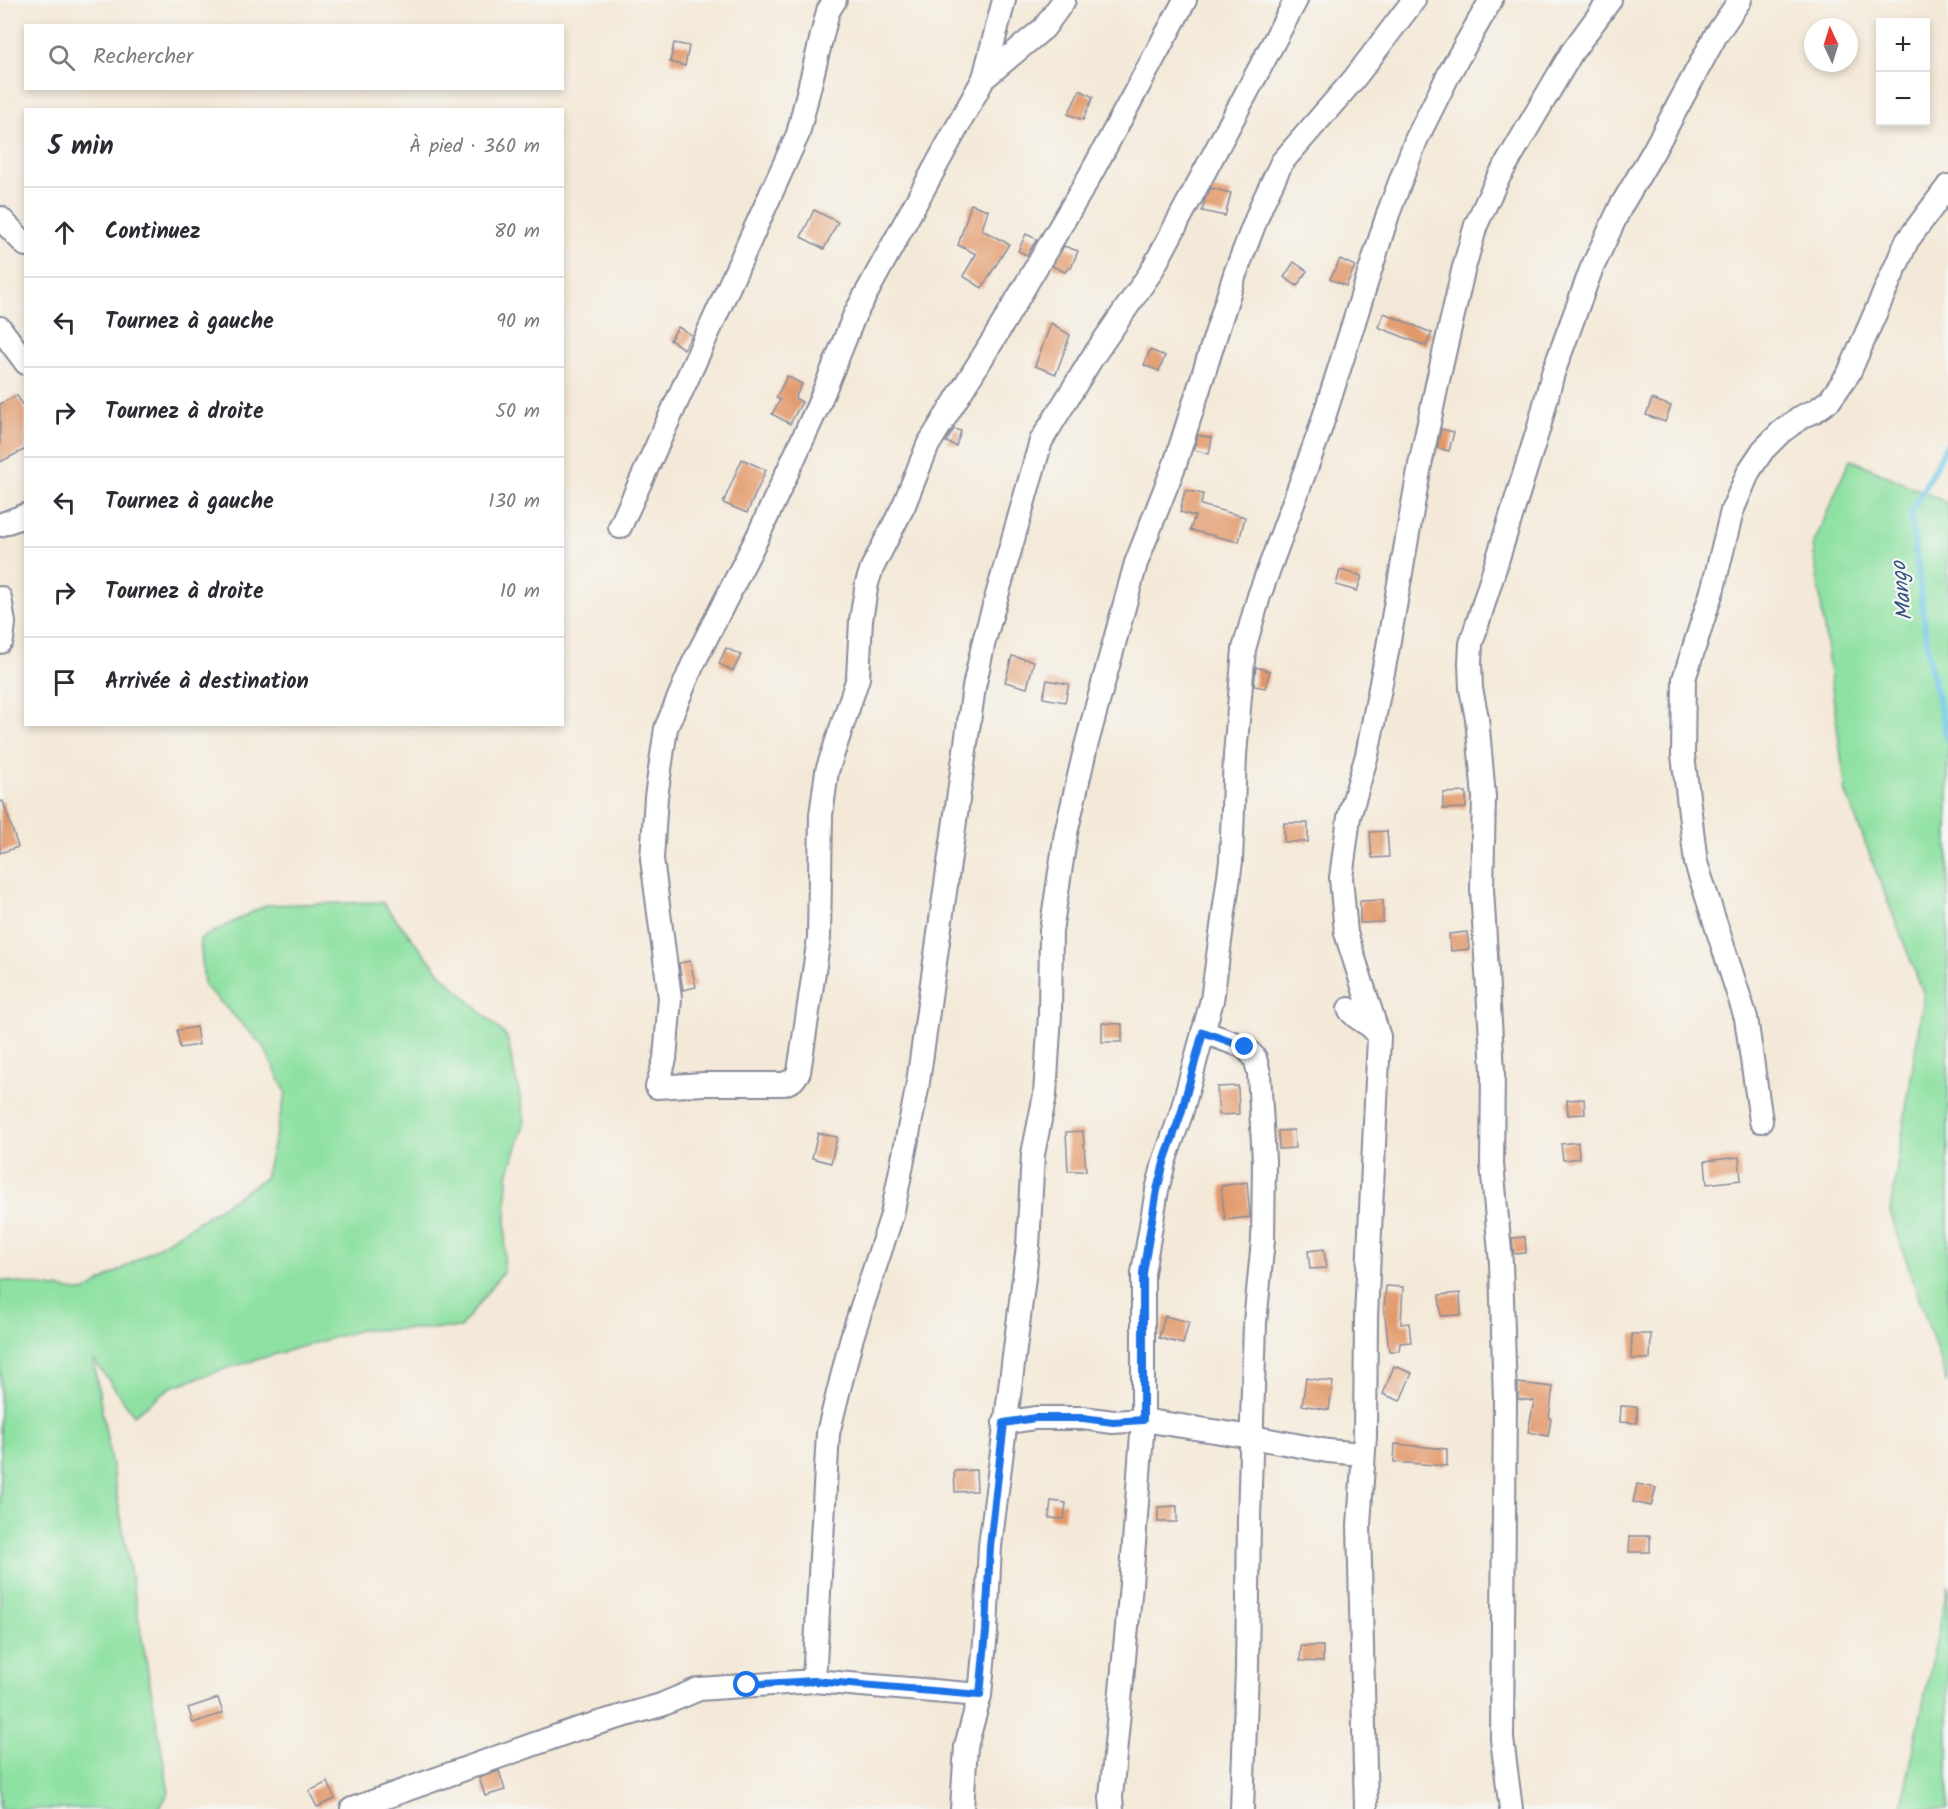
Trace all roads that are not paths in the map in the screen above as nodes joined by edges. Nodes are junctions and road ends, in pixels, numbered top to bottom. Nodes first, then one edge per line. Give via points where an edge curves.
1 (835, 0) edge
2 (1004, 0) edge
3 (1064, 0) edge
4 (1185, 0) edge
5 (1296, 0) edge
6 (1414, 0) edge
7 (1491, 0) edge
8 (1610, 0) edge
9 (1740, 0) edge
10 (984, 78) junction
11 (1948, 186) edge
12 (0, 218) edge
13 (24, 243) edge
14 (0, 328) edge
15 (24, 360) edge
16 (24, 516) edge
17 (0, 525) edge
18 (620, 526) dead end
19 (0, 598) edge
20 (0, 642) edge
21 (1348, 1009) dead end
22 (1203, 1032) junction
23 (1379, 1037) junction
24 (1761, 1121) dead end
25 (1143, 1420) junction
26 (1004, 1423) junction
27 (1252, 1437) junction
28 (1363, 1454) junction
29 (814, 1681) junction
30 (980, 1695) junction
31 (352, 1809) edge
32 (962, 1809) edge
33 (1112, 1809) edge
34 (1242, 1809) edge
35 (1366, 1809) edge
36 (1511, 1809) edge

1 - 18 street via 828,11 798,134
2 - 10 street
3 - 10 street via 1044,27
4 - 10 street via 1087,181 928,445 904,505 872,568 861,620 858,678 827,771 821,815 819,939 799,1072 784,1084 657,1087 670,998 652,859 666,728 818,406 855,314
5 - 29 street via 1151,272 1041,441 974,687 917,1089 894,1204 852,1337 828,1433
6 - 26 street via 1354,79 1282,162 1245,245 1174,464 1136,563 1066,833 1052,931 1045,1095 1033,1154 1028,1246
7 - 22 street via 1416,140 1388,214 1318,436 1258,596 1244,649 1231,861 1212,1000
8 - 23 street via 1572,52 1492,189 1476,225 1438,380 1369,744 1349,817 1341,878 1346,933
9 - 36 street via 1716,35 1621,206 1591,270 1553,373 1471,644 1484,797 1482,889 1493,1071 1492,1164 1501,1263 1505,1401 1502,1739
11 - 24 street via 1907,241 1849,373 1830,400 1781,432 1749,471 1732,511 1684,679 1683,755 1696,864 1746,1018
12 - 13 street
14 - 15 street
16 - 17 street
19 - 20 street via 4,623
21 - 23 street via 1375,1029
22 - 25 street via 1157,1190 1143,1273
22 - 27 street via 1245,1047 1255,1058 1259,1073 1263,1240 1255,1323
23 - 28 street
25 - 26 street via 1035,1418
25 - 27 street
25 - 33 street
26 - 30 street
27 - 28 street
27 - 34 street
28 - 35 street via 1359,1525
29 - 30 street
29 - 31 street via 699,1689
30 - 32 street via 966,1746

